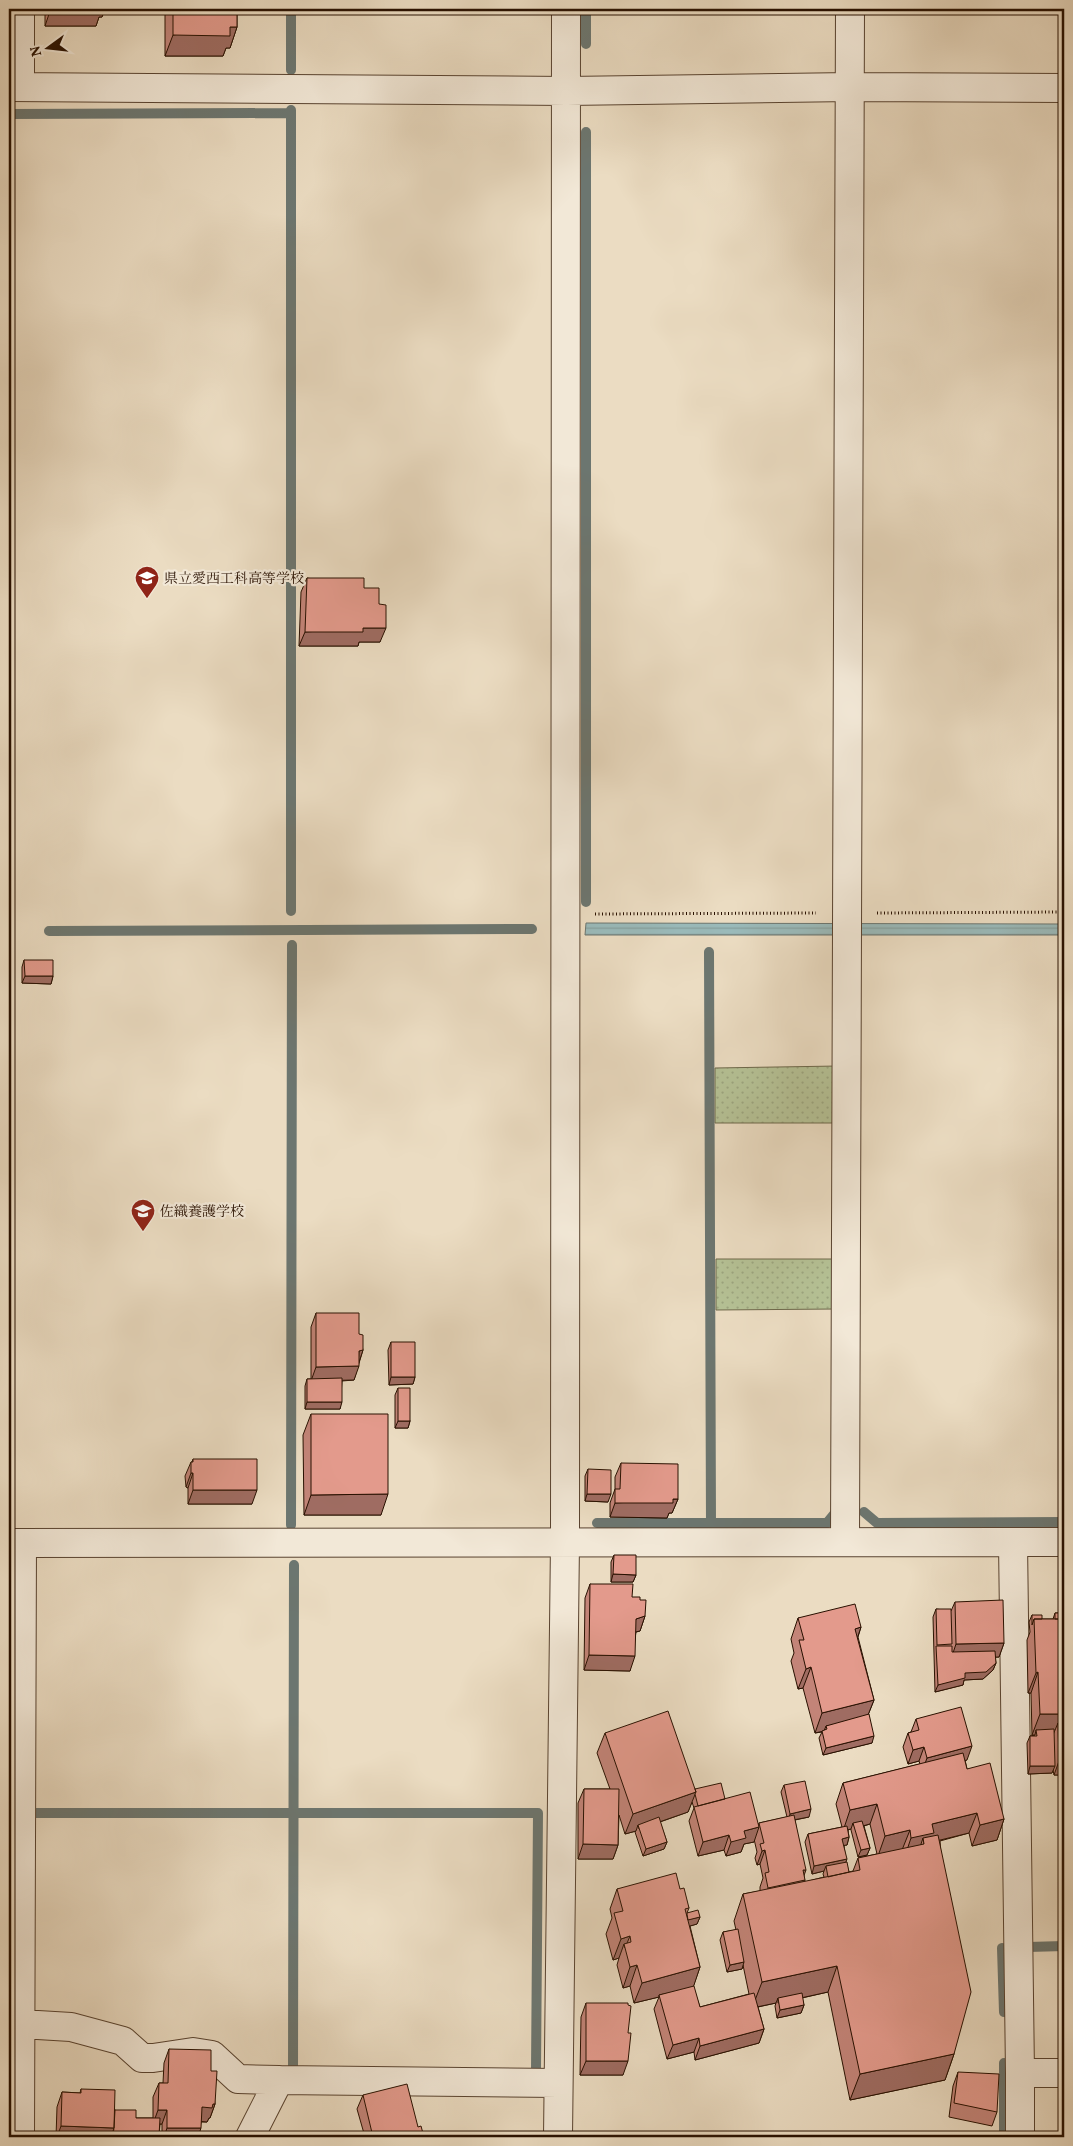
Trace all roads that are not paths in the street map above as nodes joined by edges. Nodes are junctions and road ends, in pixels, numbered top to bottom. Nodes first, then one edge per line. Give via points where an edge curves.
1 (20, 9) edge
2 (566, 9) edge
3 (850, 9) edge
4 (14, 87) edge
5 (850, 87) junction
6 (1064, 88) edge
7 (567, 91) junction
8 (565, 1542) junction
9 (845, 1542) junction
10 (1013, 1542) junction
11 (1064, 1542) edge
12 (16, 1543) edge
13 (21, 2024) junction
14 (1020, 2073) junction
15 (1064, 2073) edge
16 (279, 2080) junction
17 (558, 2083) junction
18 (20, 2137) edge
19 (250, 2137) edge
20 (558, 2137) edge
21 (1020, 2137) edge

1 - 4 street
2 - 7 street
3 - 5 street
4 - 7 street
5 - 6 street
5 - 7 street
5 - 9 street
7 - 8 street
8 - 9 street
8 - 12 street
8 - 17 street
9 - 10 street
10 - 11 street
10 - 14 street
12 - 13 street
13 - 16 street via 71,2027 123,2041 142,2058 193,2052 212,2055 238,2078
13 - 18 street
14 - 15 street
14 - 21 street
16 - 17 street
16 - 19 street
17 - 20 street

